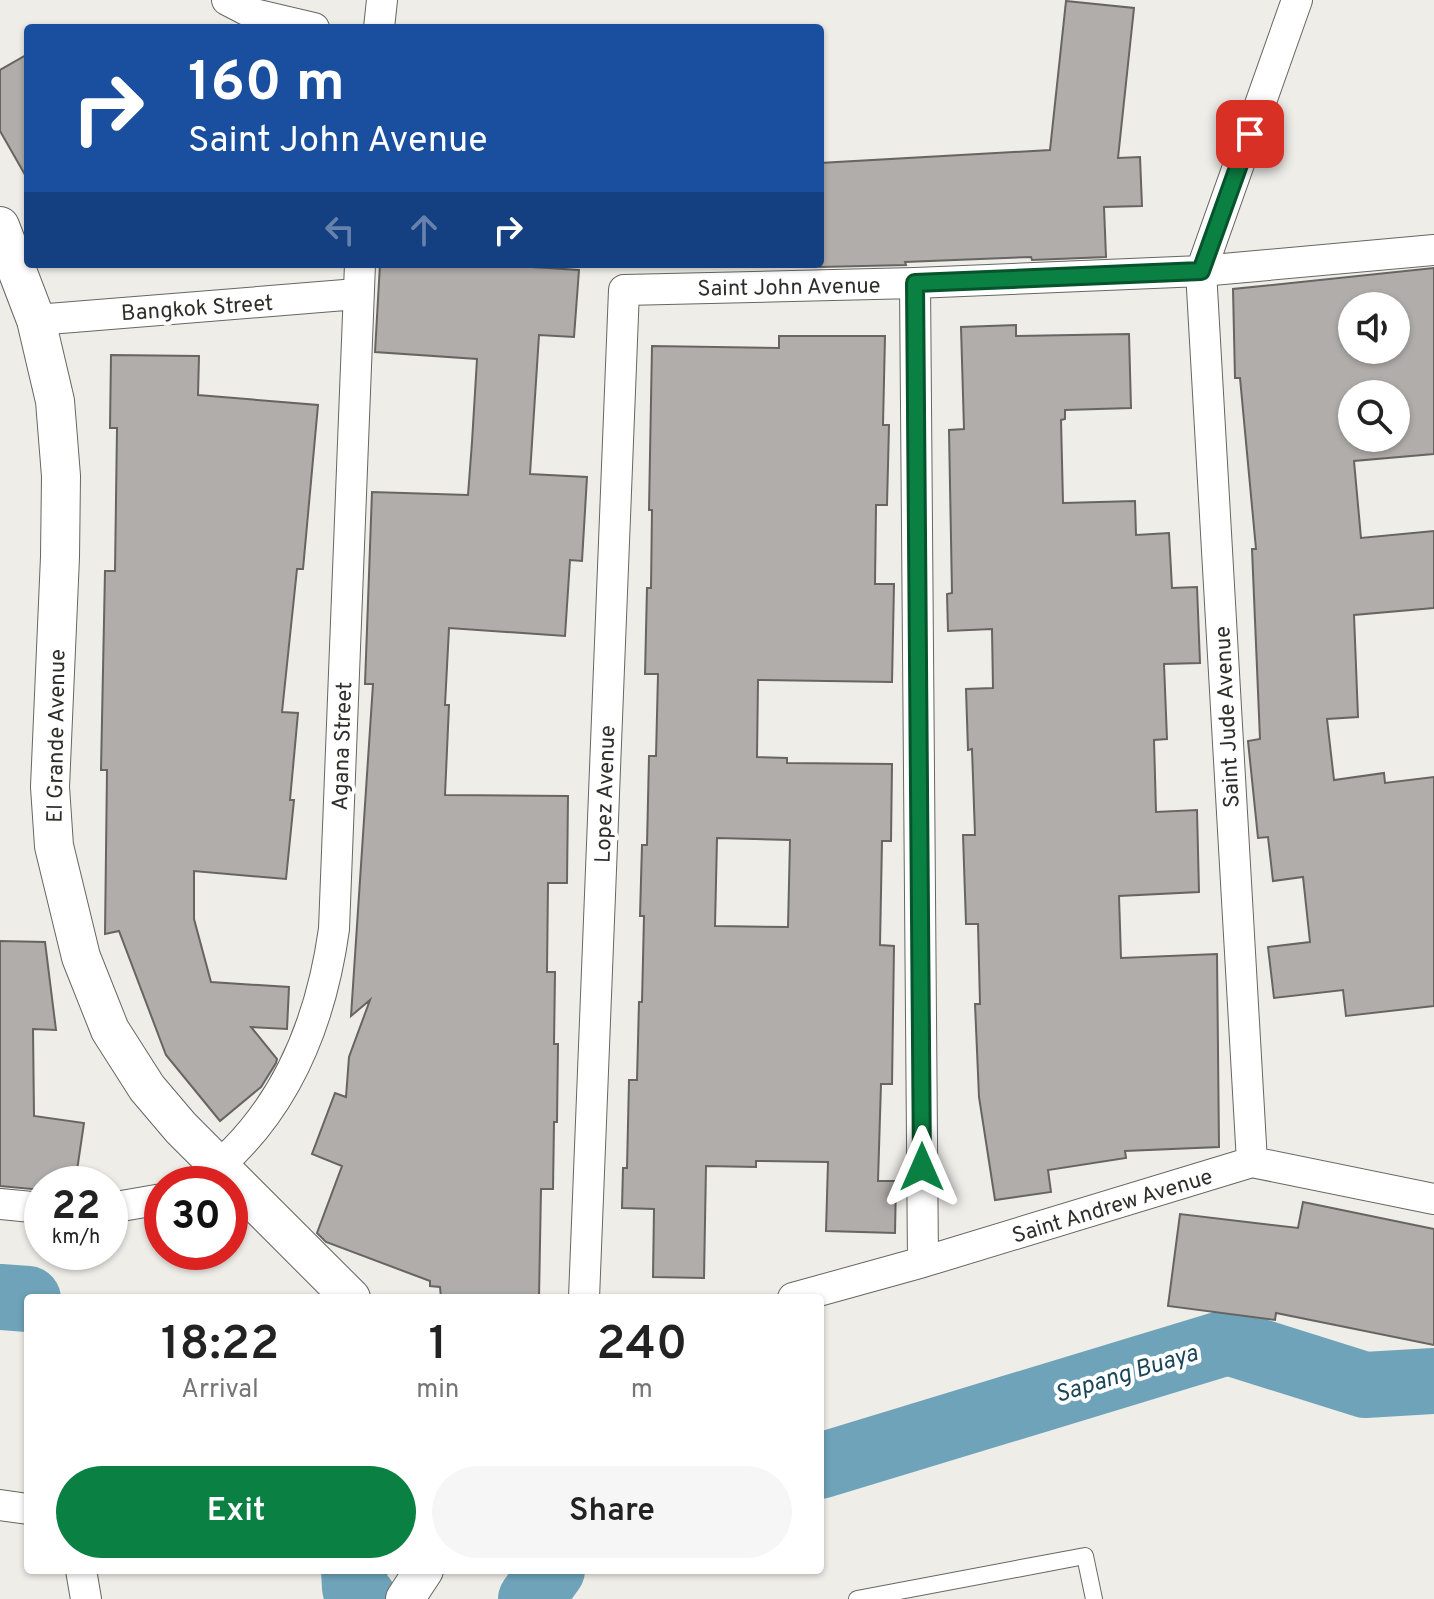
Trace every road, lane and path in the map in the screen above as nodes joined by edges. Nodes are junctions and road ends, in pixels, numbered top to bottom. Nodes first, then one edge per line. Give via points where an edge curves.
1 (227, 0) edge
2 (382, 0) edge
3 (1297, 0) edge
4 (297, 24) edge
5 (379, 24) edge
6 (0, 226) edge
7 (1434, 250) edge
8 (360, 268) edge
9 (1201, 271) junction
10 (915, 283) junction
11 (624, 290) joint
12 (357, 294) junction
13 (36, 320) junction
14 (1252, 1162) junction
15 (203, 1166) edge
16 (217, 1166) edge
17 (1434, 1199) edge
18 (0, 1204) edge
19 (24, 1206) edge
20 (248, 1209) edge
21 (923, 1262) junction
22 (346, 1294) edge
23 (584, 1294) edge
24 (807, 1294) edge
25 (0, 1505) edge
26 (24, 1508) edge
27 (421, 1574) edge
28 (405, 1599) edge
29 (857, 1599) edge
30 (1094, 1599) edge

1 - 4 street via 254,14
2 - 5 street
3 - 9 street
6 - 13 street, El Grande Avenue
7 - 9 street, Saint John Avenue
8 - 12 street, Agana Street
9 - 10 street, Saint John Avenue
9 - 14 street, Saint Jude Avenue
10 - 11 street, Saint John Avenue
10 - 21 street
11 - 23 street, Lopez Avenue
12 - 13 street, Bangkok Street
12 - 16 street, Agana Street via 328,976 286,1085
13 - 15 street, El Grande Avenue via 55,401 61,476 50,787 54,846 81,957 110,1030
14 - 17 street, Saint Andrew Avenue
14 - 21 street, Saint Andrew Avenue
18 - 19 street
20 - 22 street, El Grande Avenue
21 - 24 street, Saint Andrew Avenue
25 - 26 street
27 - 28 street
29 - 30 lane via 1085,1556

